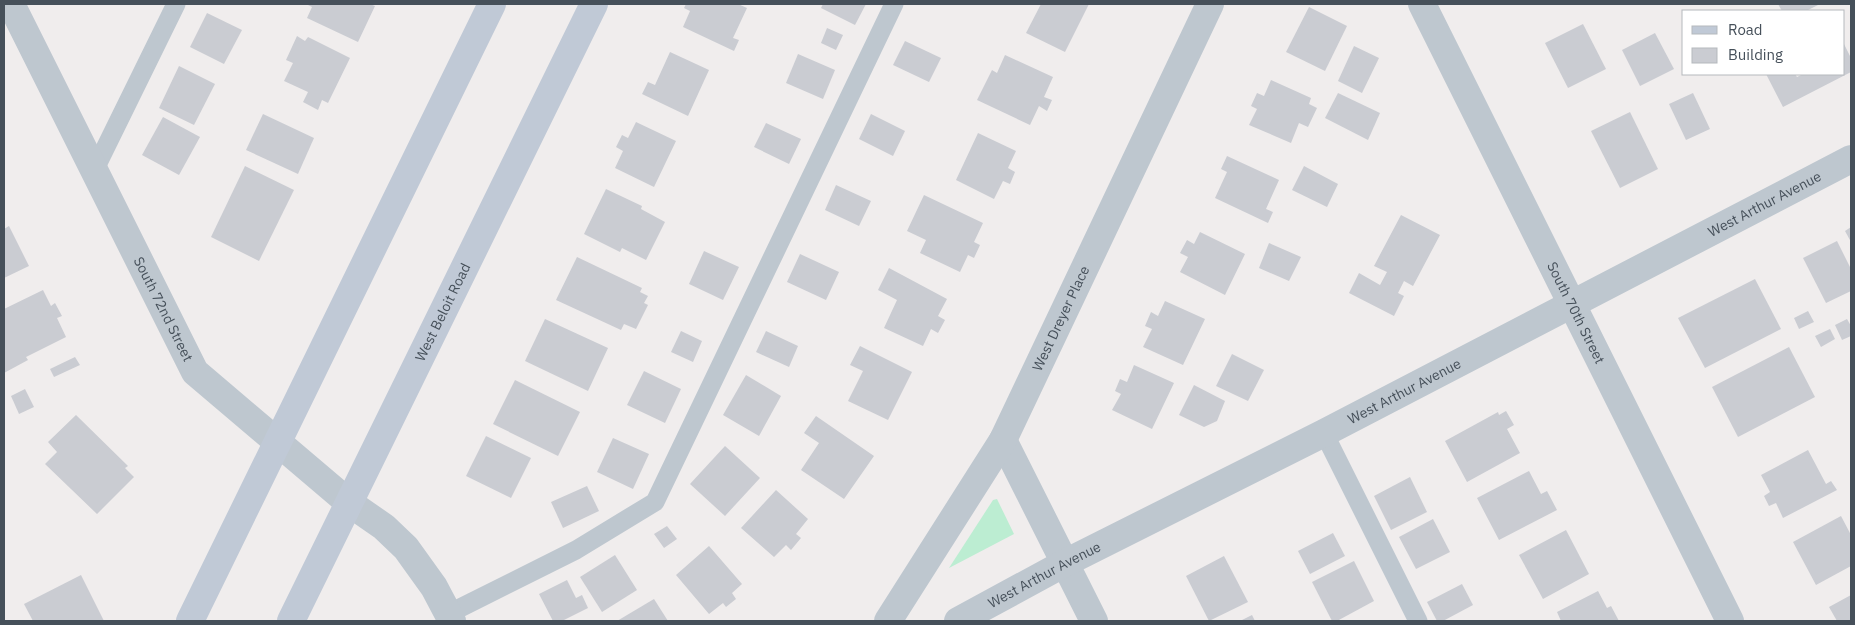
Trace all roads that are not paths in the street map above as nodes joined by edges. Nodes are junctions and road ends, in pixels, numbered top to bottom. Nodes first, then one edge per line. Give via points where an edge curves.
1 (11, 4) edge
2 (176, 4) edge
3 (492, 4) edge
4 (594, 4) edge
5 (894, 4) edge
6 (1210, 4) edge
7 (1422, 4) edge
8 (1851, 160) edge
9 (94, 171) junction
10 (1572, 304) junction
11 (1324, 433) junction
12 (1003, 440) junction
13 (280, 442) junction
14 (348, 502) junction
15 (1066, 563) junction
16 (450, 617) edge
17 (190, 621) edge
18 (290, 621) edge
19 (888, 621) edge
20 (958, 621) edge
21 (1094, 621) edge
22 (1418, 621) edge
23 (1730, 621) edge

1 - 9 street, South 72nd Street
2 - 9 lane
3 - 13 main road
4 - 14 main road, West Beloit Road
5 - 16 lane via 655,502 576,550
6 - 12 street, West Dreyer Place
7 - 10 street, South 70th Street
8 - 10 street, West Arthur Avenue
9 - 13 street, South 72nd Street via 195,372
10 - 11 street, West Arthur Avenue
10 - 23 street, South 70th Street
11 - 15 street, West Arthur Avenue
11 - 22 lane
12 - 15 street
12 - 19 street, West Dreyer Place
13 - 14 street, South 72nd Street
13 - 17 main road
14 - 16 street, South 72nd Street via 384,527 406,548 434,587
14 - 18 main road, West Beloit Road
15 - 20 street, West Arthur Avenue
15 - 21 street

